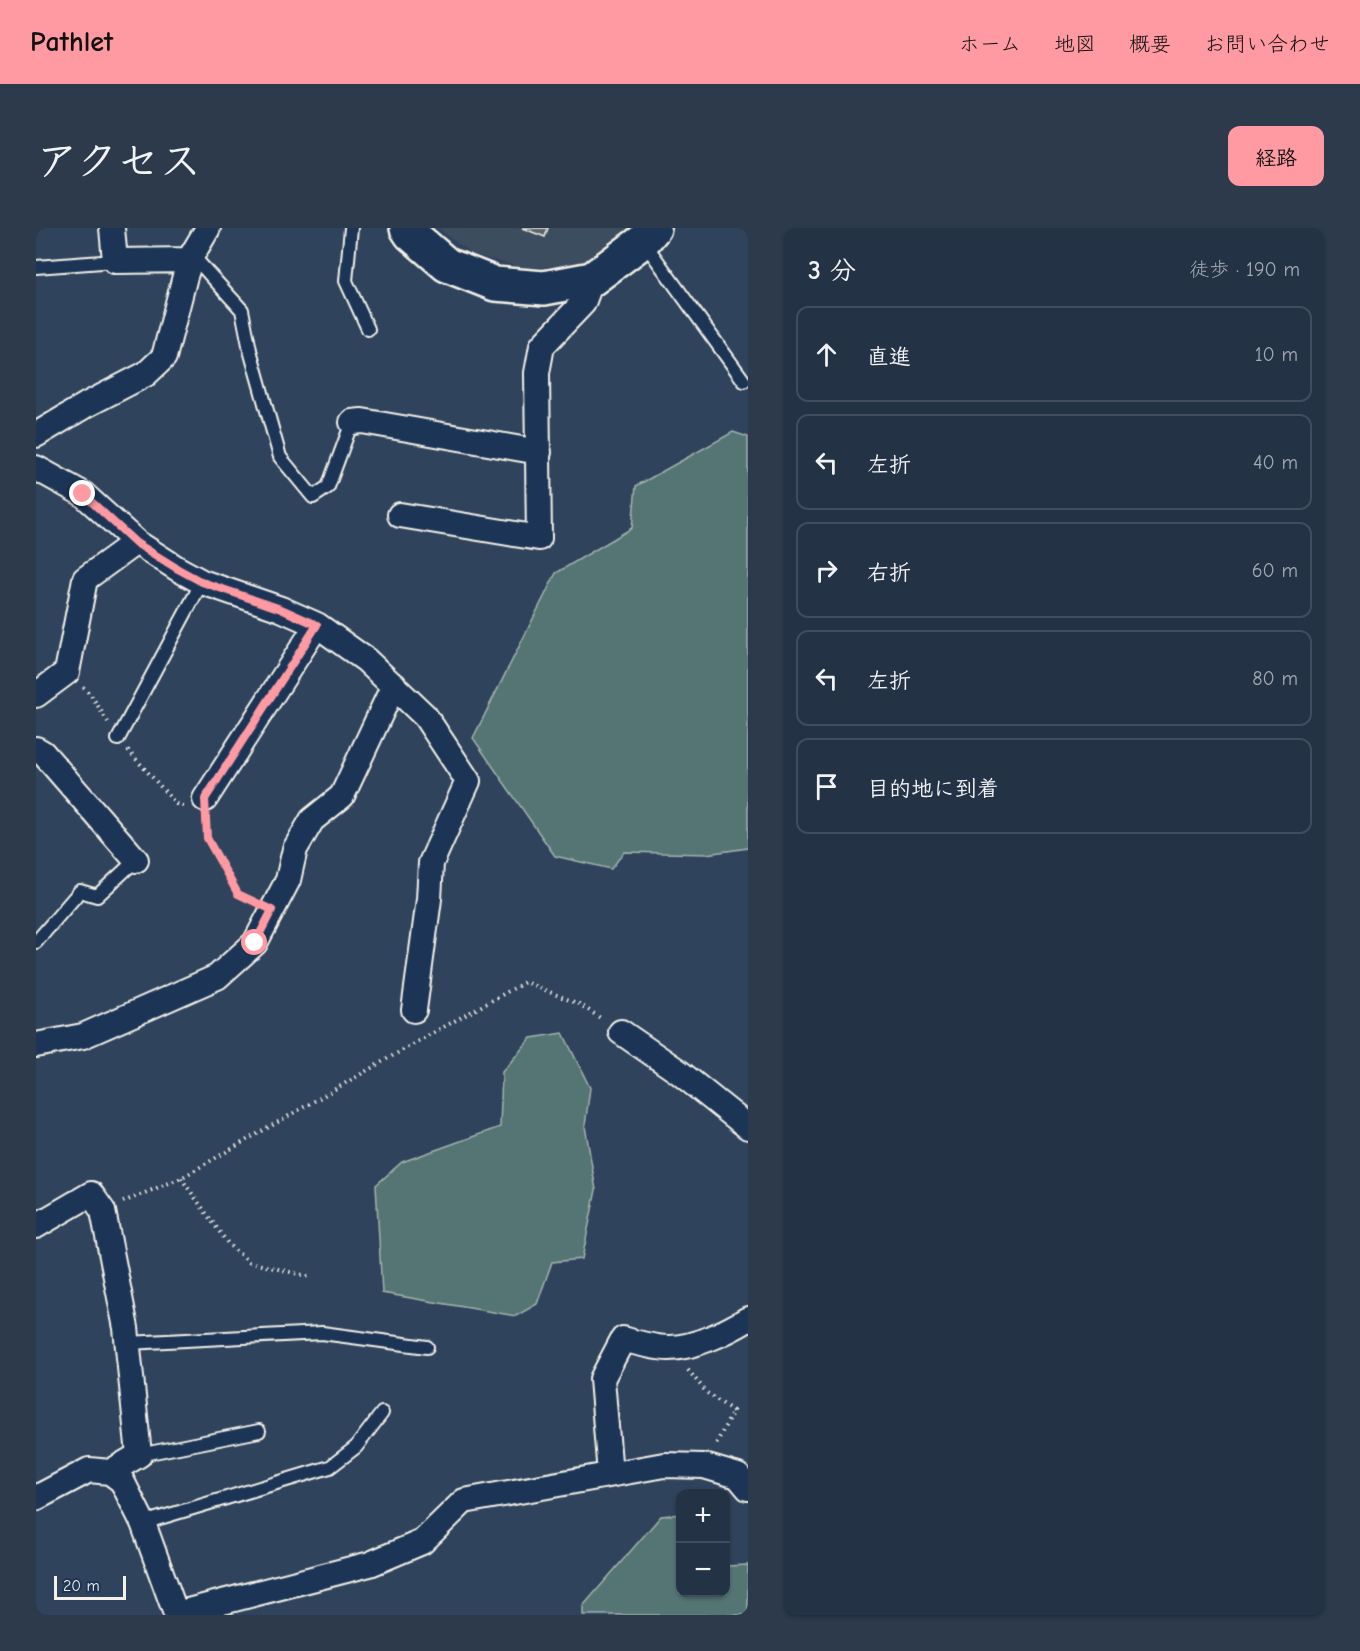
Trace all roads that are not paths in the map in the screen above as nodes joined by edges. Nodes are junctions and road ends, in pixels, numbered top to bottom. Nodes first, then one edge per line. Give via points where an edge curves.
1 (112, 228) edge
2 (208, 228) edge
3 (351, 228) edge
4 (407, 228) edge
5 (648, 235) edge
6 (192, 258) junction
7 (116, 261) junction
8 (36, 267) edge
9 (592, 279) junction
10 (368, 329) dead end
11 (744, 381) dead end
12 (352, 422) joint
13 (36, 435) edge
14 (538, 452) junction
15 (36, 468) edge
16 (400, 514) dead end
17 (136, 543) junction
18 (202, 582) junction
19 (317, 625) junction
20 (394, 685) junction
21 (36, 695) edge
22 (118, 739) dead end
23 (36, 749) edge
24 (205, 799) road end
25 (136, 860) joint
26 (36, 942) edge
27 (414, 1010) dead end
28 (621, 1032) road end
29 (36, 1046) edge
30 (748, 1127) edge
31 (36, 1226) edge
32 (748, 1319) edge
33 (128, 1342) junction
34 (427, 1347) dead end
35 (382, 1413) dead end
36 (259, 1431) dead end
37 (139, 1455) junction
38 (110, 1472) junction
39 (610, 1474) junction
40 (748, 1488) edge
41 (36, 1497) edge
42 (143, 1523) junction
43 (176, 1614) edge

1 - 7 street
2 - 6 street
3 - 10 lane via 346,281
4 - 9 street via 447,265 495,284 544,288
5 - 9 street
5 - 11 lane
6 - 7 street
6 - 12 lane via 242,310 280,457 313,496 328,487
6 - 13 street via 164,357 146,374
7 - 8 lane
9 - 14 street via 583,303 542,346 537,374
12 - 14 street
14 - 16 street via 539,538
15 - 17 street via 83,494
17 - 18 street
17 - 21 street via 86,579 67,672
18 - 19 street
18 - 22 lane
19 - 20 street
19 - 24 street
20 - 27 street via 425,716 468,781 431,863
20 - 29 street via 342,796 312,820 295,849 288,880 255,943 217,977 83,1036
23 - 25 street
25 - 26 lane via 97,897 80,891
28 - 30 street
31 - 33 street via 91,1194 103,1211
32 - 39 street via 704,1341 670,1348 623,1339 602,1379
33 - 34 lane via 322,1333
33 - 37 street
35 - 42 lane via 356,1447 330,1467
36 - 37 lane
37 - 38 street
38 - 41 street via 89,1470
38 - 42 street via 122,1481
39 - 40 street via 664,1465 704,1466 738,1476
39 - 43 street via 464,1501 422,1542 370,1564
42 - 43 street

